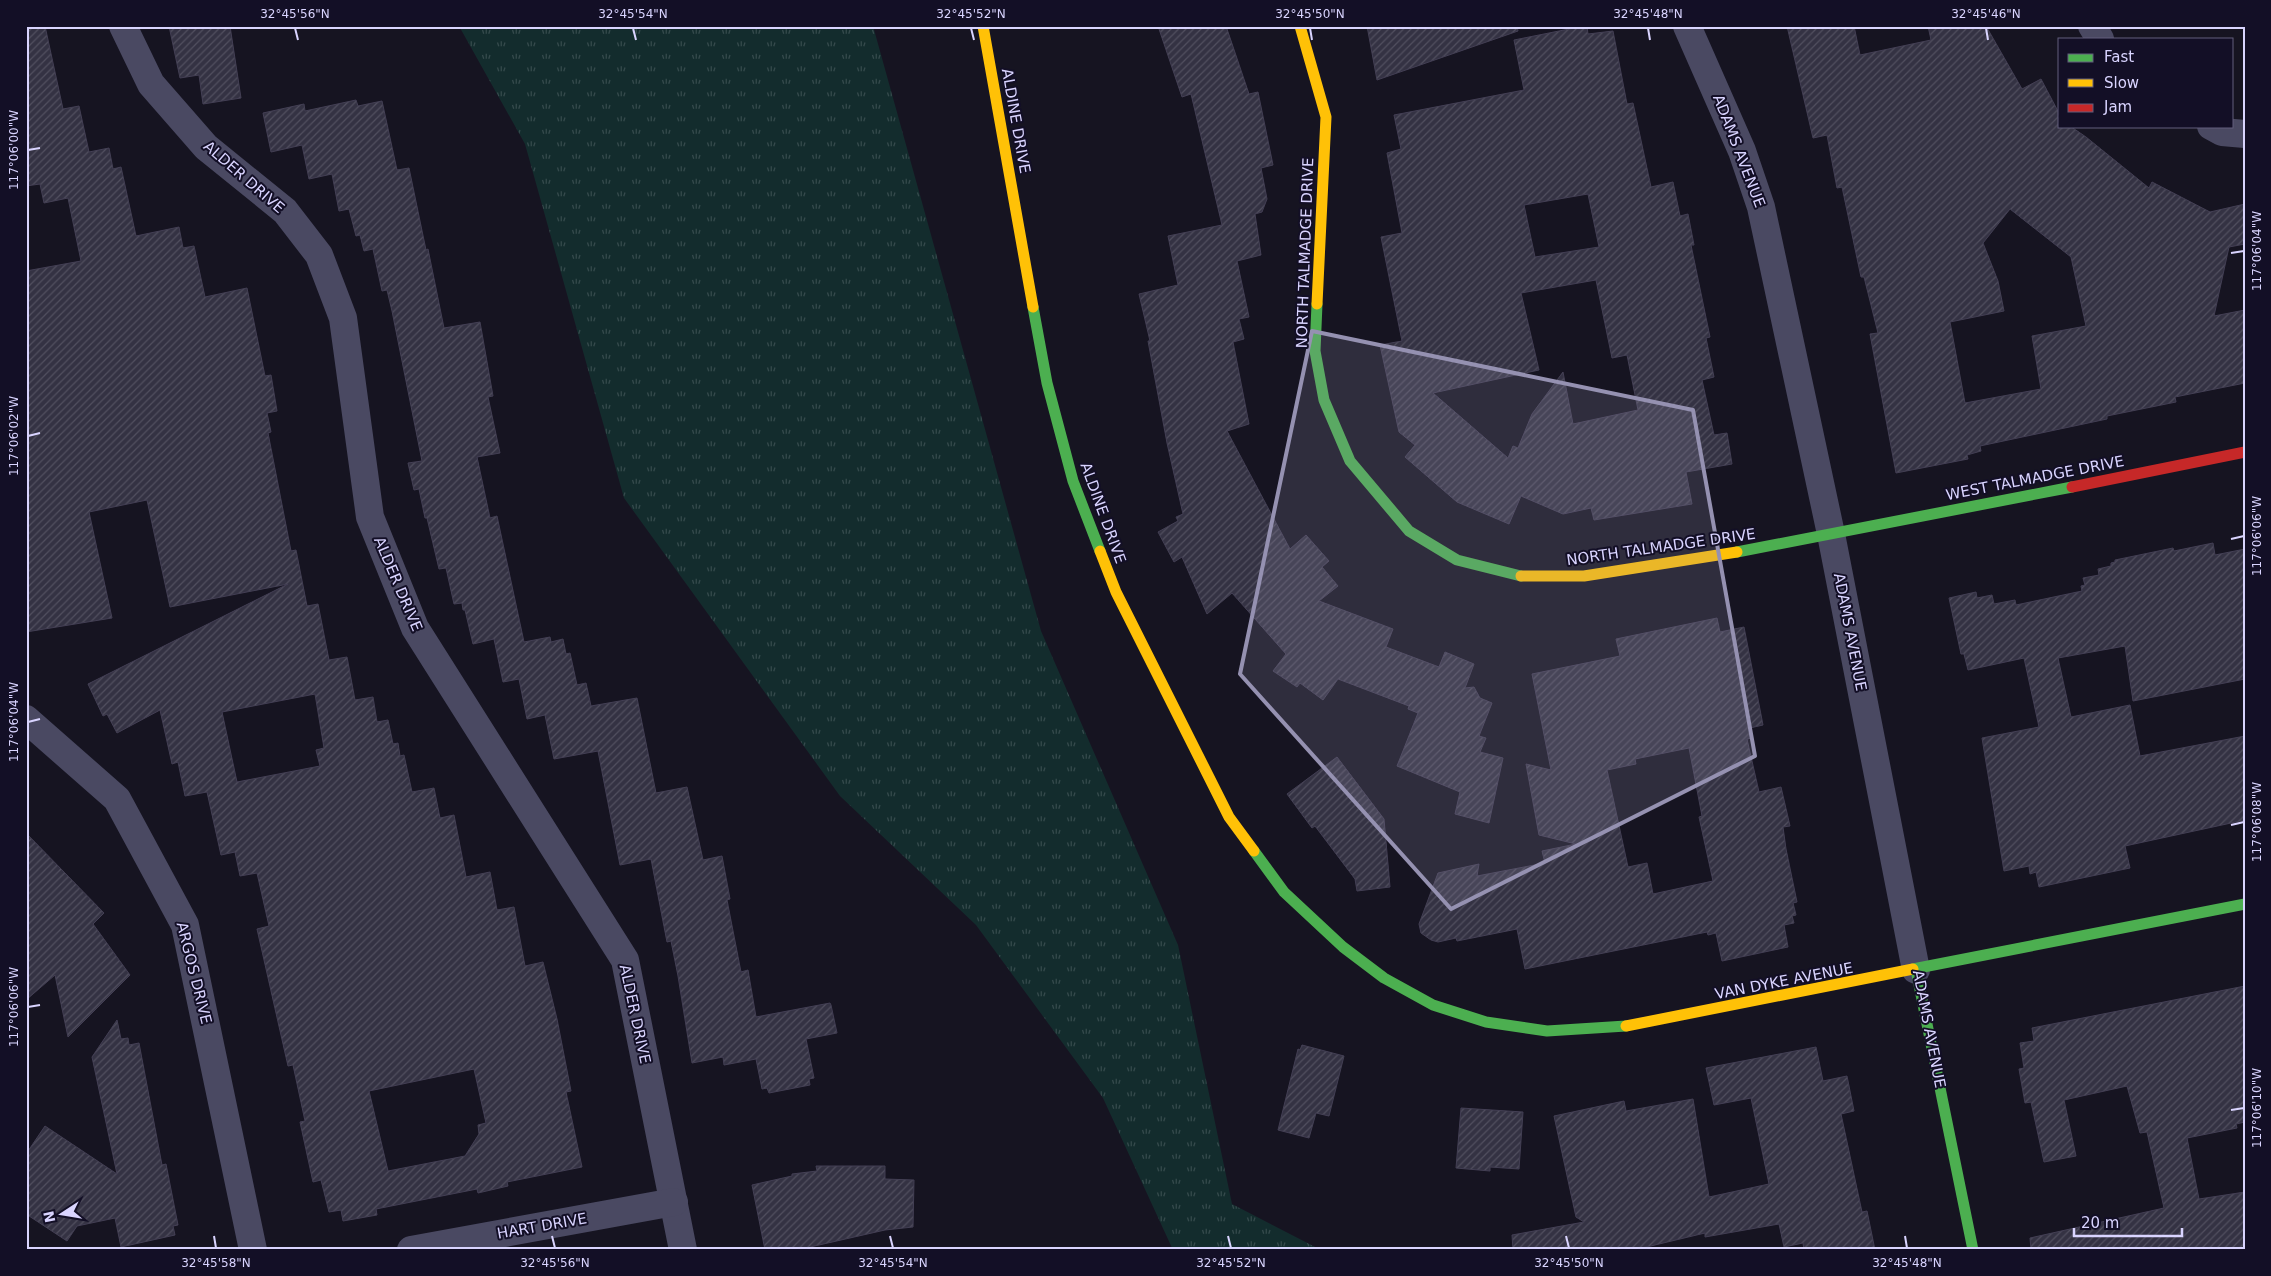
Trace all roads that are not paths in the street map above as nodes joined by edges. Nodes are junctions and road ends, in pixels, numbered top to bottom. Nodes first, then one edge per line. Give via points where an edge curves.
1 (123, 26) edge
2 (983, 26) edge
3 (1300, 26) edge
4 (1687, 26) edge
5 (2092, 26) edge
6 (2099, 38) edge
7 (2215, 128) edge
8 (2245, 134) edge
9 (2245, 452) edge
10 (1831, 534) junction
11 (26, 719) edge
12 (2245, 904) edge
13 (1343, 947) joint
14 (1916, 970) junction
15 (674, 1202) junction
16 (253, 1250) edge
17 (411, 1250) edge
18 (683, 1250) edge
19 (1973, 1250) edge

1 - 15 street, ALDER DRIVE via 151,84 206,147 284,211 320,255 343,318 370,517 415,628 625,960
2 - 13 main road, ALDINE DRIVE via 1047,383 1073,480 1116,592 1229,817 1284,892
3 - 10 main road, NORTH TALMADGE DRIVE via 1326,117 1316,351 1324,400 1350,461 1409,531 1457,560 1526,576 1584,576 1770,547
4 - 10 street, ADAMS AVENUE via 1742,151 1761,207
5 - 6 street
7 - 8 street via 2222,132
9 - 10 main road, WEST TALMADGE DRIVE
10 - 14 street, ADAMS AVENUE
11 - 16 street, ARGOS DRIVE via 117,799 185,925
12 - 14 main road, VAN DYKE AVENUE
13 - 14 main road, VAN DYKE AVENUE via 1384,978 1433,1005 1486,1022 1547,1031 1627,1026
14 - 19 main road, ADAMS AVENUE
15 - 17 street, HART DRIVE
15 - 18 street, ALDER DRIVE

